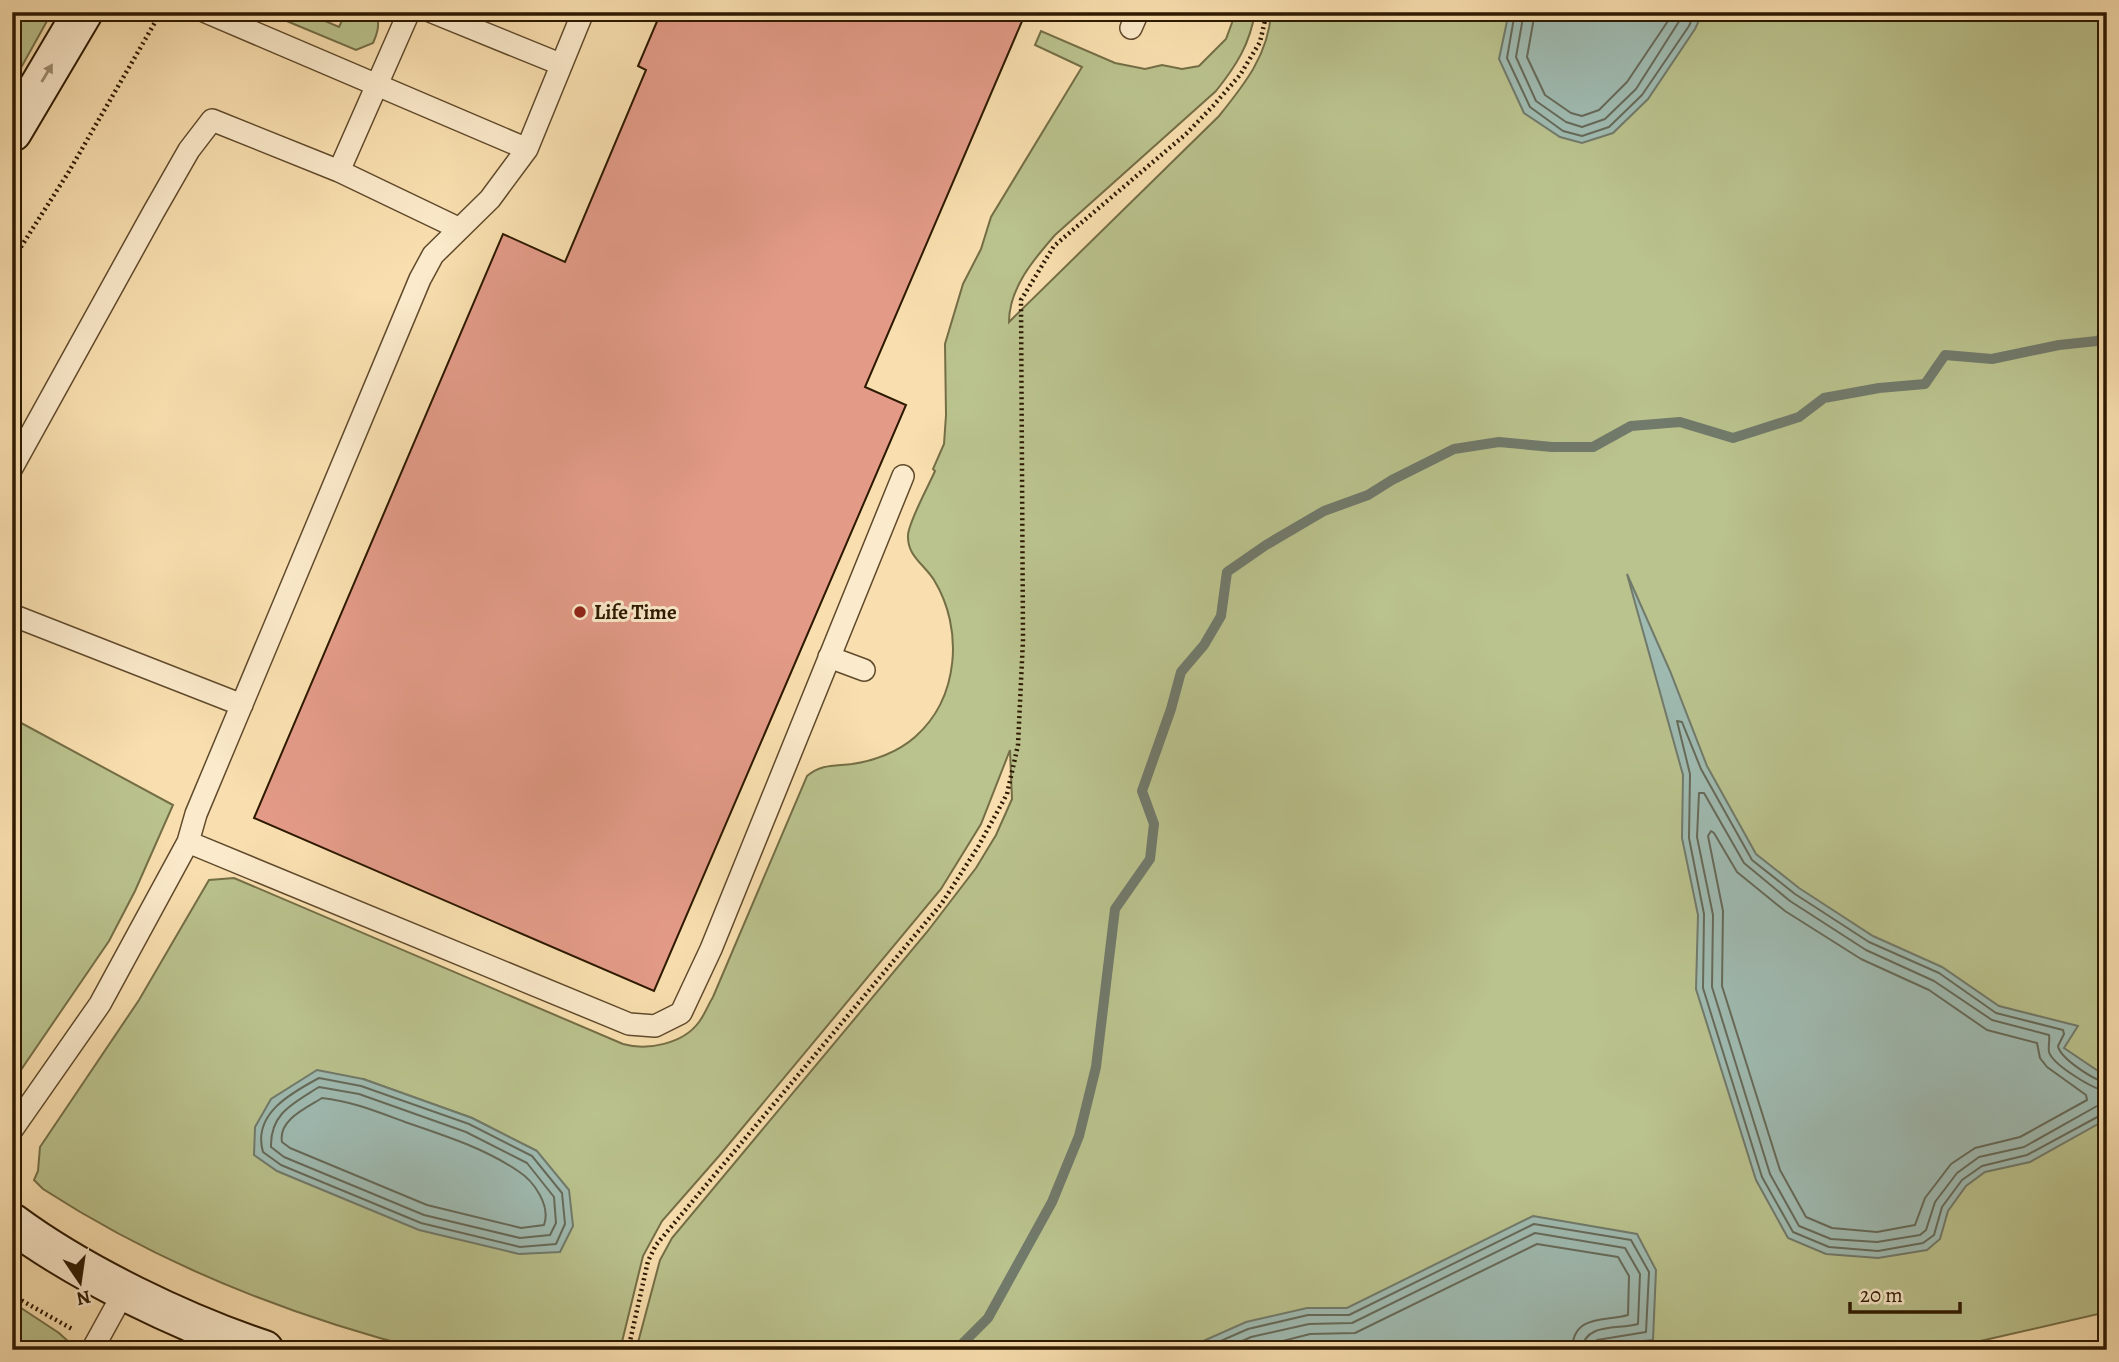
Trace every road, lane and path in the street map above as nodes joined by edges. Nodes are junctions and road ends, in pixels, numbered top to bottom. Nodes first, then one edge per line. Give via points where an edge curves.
1 (83, 12) edge
2 (161, 12) edge
3 (206, 12) edge
4 (409, 12) edge
5 (432, 12) edge
6 (583, 12) edge
7 (1267, 12) edge
8 (560, 64) junction
9 (377, 85) junction
10 (12, 132) edge
11 (527, 149) junction
12 (339, 171) junction
13 (458, 229) junction
14 (12, 261) edge
15 (12, 468) edge
16 (903, 476) dead end
17 (12, 615) edge
18 (829, 657) junction
19 (863, 670) dead end
20 (242, 705) junction
21 (188, 842) junction
22 (12, 1130) edge
23 (12, 1223) edge
24 (125, 1290) junction
25 (12, 1295) edge
26 (95, 1347) edge
27 (264, 1350) edge
28 (628, 1350) edge

10 -> 1 street
2 - 14 path
3 - 9 lane
4 - 9 lane
5 - 8 lane
6 - 8 lane
7 - 28 path via 1260,42 1240,75 1186,134 1054,246 1021,300 1023,640 1018,745 1007,794 942,903 656,1245 648,1261
8 - 11 lane
9 - 11 lane
9 - 12 lane
11 - 13 lane via 490,199
12 - 13 lane
12 - 15 lane via 212,120 153,212
13 - 20 lane via 433,255 420,279
16 - 18 lane
17 - 20 lane
18 - 19 lane
18 - 21 lane via 681,1013 656,1026 629,1024
20 - 21 lane
21 - 22 lane via 100,1004
23 - 24 street
24 - 26 lane
24 - 27 street
25 - 26 path

